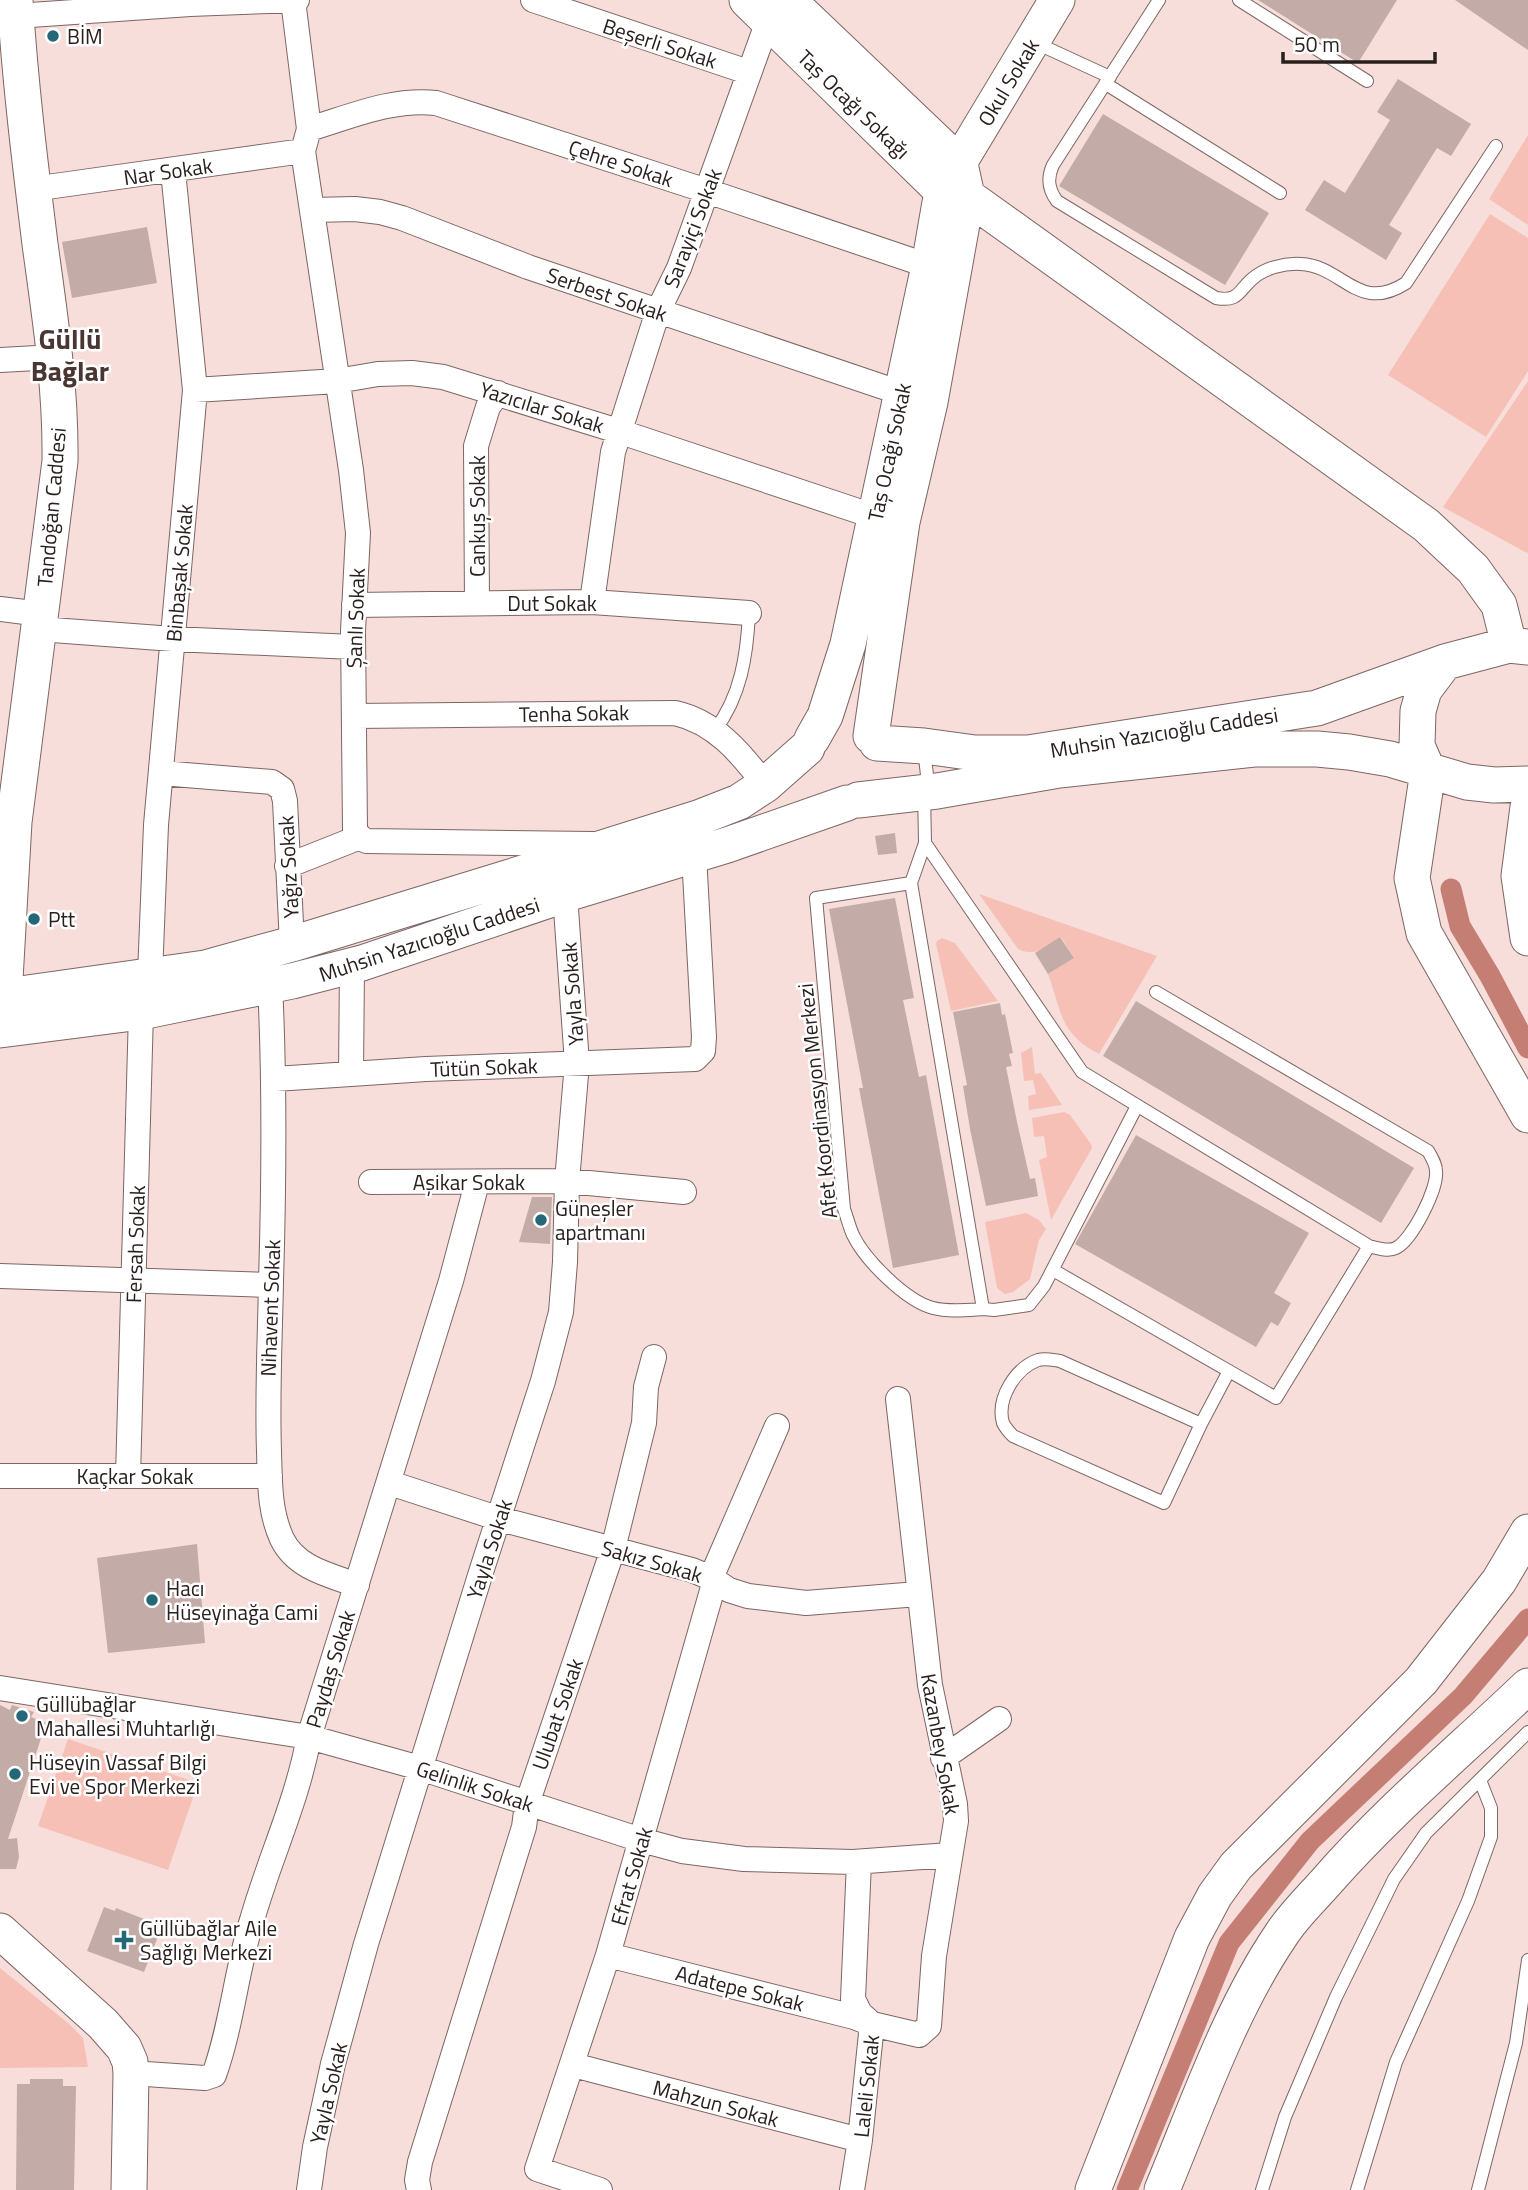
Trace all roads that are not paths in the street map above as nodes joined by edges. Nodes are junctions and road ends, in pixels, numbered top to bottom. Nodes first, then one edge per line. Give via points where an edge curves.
1 (295, 0) edge
2 (533, 0) edge
3 (1057, 0) edge
4 (1159, 0) edge
5 (1239, 0) edge
6 (773, 5) edge
7 (16, 8) edge
8 (1032, 41) junction
9 (748, 72) junction
10 (1108, 80) junction
11 (1367, 81) dead end
12 (306, 140) junction
13 (1496, 146) dead end
14 (173, 171) junction
15 (956, 184) junction
16 (33, 189) junction
17 (708, 191) junction
18 (1280, 193) dead end
19 (312, 210) junction
20 (942, 270) junction
21 (658, 312) junction
22 (55, 358) junction
23 (0, 360) edge
24 (337, 381) junction
25 (195, 390) junction
26 (498, 393) junction
27 (916, 397) junction
28 (618, 430) junction
29 (889, 520) junction
30 (592, 602) junction
31 (477, 603) junction
32 (354, 605) junction
33 (0, 610) edge
34 (749, 613) joint
35 (40, 621) junction
36 (1522, 638) edge
37 (173, 639) junction
38 (353, 647) junction
39 (1445, 662) junction
40 (354, 716) junction
41 (715, 730) junction
42 (874, 740) junction
43 (810, 743) junction
44 (923, 746) junction
45 (1428, 771) junction
46 (160, 774) junction
47 (1528, 784) edge
48 (765, 785) junction
49 (924, 791) junction
50 (852, 802) junction
51 (1528, 807) edge
52 (360, 837) junction
53 (925, 843) junction
54 (610, 844) junction
55 (694, 855) junction
56 (287, 866) junction
57 (911, 883) junction
58 (565, 895) junction
59 (1528, 938) edge
60 (292, 944) junction
61 (352, 966) junction
62 (150, 975) junction
63 (281, 983) junction
64 (1156, 992) dead end
65 (1, 1010) edge
66 (141, 1012) junction
67 (577, 1063) junction
68 (351, 1074) junction
69 (275, 1079) junction
70 (1137, 1106) junction
71 (1528, 1115) edge
72 (567, 1181) junction
73 (372, 1182) dead end
74 (477, 1183) junction
75 (684, 1192) dead end
76 (1369, 1246) junction
77 (1053, 1270) junction
78 (0, 1276) edge
79 (135, 1279) junction
80 (271, 1285) junction
81 (983, 1309) junction
82 (654, 1357) dead end
83 (1229, 1371) junction
84 (898, 1399) dead end
85 (1201, 1424) junction
86 (777, 1426) dead end
87 (0, 1476) edge
88 (128, 1476) junction
89 (270, 1476) junction
90 (390, 1483) junction
91 (500, 1519) junction
92 (1528, 1532) edge
93 (613, 1549) junction
94 (713, 1579) junction
95 (357, 1585) junction
96 (918, 1594) junction
97 (1528, 1686) edge
98 (0, 1688) edge
99 (999, 1719) dead end
100 (1528, 1732) edge
101 (309, 1737) junction
102 (943, 1758) junction
103 (420, 1768) junction
104 (1480, 1780) junction
105 (527, 1804) junction
106 (641, 1840) junction
107 (950, 1855) junction
108 (859, 1862) junction
109 (0, 1931) edge
110 (608, 1955) junction
111 (1528, 1960) edge
112 (872, 2024) junction
113 (573, 2065) junction
114 (131, 2073) junction
115 (860, 2140) junction
116 (129, 2190) edge
117 (309, 2190) edge
118 (419, 2190) edge
119 (600, 2190) edge
120 (852, 2190) edge
121 (1093, 2190) edge
122 (1162, 2190) edge
123 (1262, 2190) edge
124 (1357, 2190) edge
125 (1478, 2190) edge

1 - 7 street
1 - 12 street, Şanlı Sokak
2 - 9 street, Beşerli Sokak
3 - 8 street, Okul Sokak
4 - 10 lane
5 - 11 lane
6 - 9 street, Sarayiçi Sokak
6 - 15 street
7 - 16 street, Tandoğan Caddesi
8 - 10 lane
8 - 15 street, Okul Sokak
9 - 17 street, Sarayiçi Sokak
10 - 13 lane via 1050,172 1052,194 1216,299 1231,299 1258,275 1292,264 1320,267 1368,293 1397,289 1406,284
10 - 18 lane
12 - 14 street, Nar Sokak
12 - 17 street, Çehre Sokak via 396,103 436,103
12 - 19 street, Şanlı Sokak
14 - 16 street, Nar Sokak
14 - 25 street, Binbaşak Sokak
15 - 20 street, Taş Ocağı Sokak
15 - 36 street via 1426,525 1473,569
16 - 22 street, Tandoğan Caddesi
17 - 20 street, Çehre Sokak
17 - 21 street, Sarayiçi Sokak
19 - 21 street, Serbest Sokak via 355,209 402,218
19 - 24 street, Şanlı Sokak
20 - 27 street, Taş Ocağı Sokak
21 - 27 street, Serbest Sokak
21 - 28 street, Sarayiçi Sokak
22 - 23 street
22 - 35 street, Tandoğan Caddesi via 60,461
24 - 25 street, Yazıcılar Sokak
24 - 26 street, Yazıcılar Sokak via 412,373
24 - 32 street, Şanlı Sokak via 357,521
25 - 37 street, Binbaşak Sokak
26 - 28 street, Yazıcılar Sokak
26 - 31 street, Cankuş Sokak via 488,407 476,446
27 - 29 street, Taş Ocağı Sokak
28 - 29 street, Yazıcılar Sokak
28 - 30 street, Sarayiçi Sokak
29 - 42 street, Taş Ocağı Sokak
29 - 43 street, Taş Ocağı Sokak via 825,716
30 - 31 street, Dut Sokak
30 - 34 street, Dut Sokak
31 - 32 street, Dut Sokak
32 - 38 street, Şanlı Sokak
33 - 35 street
34 - 41 lane via 745,662 737,690
35 - 37 street
35 - 65 street, Tandoğan Caddesi via 14,822
36 - 39 street, Muhsin Yazıcıoğlu Caddesi
37 - 38 street
37 - 46 street, Binbaşak Sokak
38 - 40 street, Şanlı Sokak
39 - 44 street, Muhsin Yazıcıoğlu Caddesi via 1317,708 1028,753 975,753
39 - 45 street via 1424,690 1418,711 1418,746
40 - 41 street, Tenha Sokak via 653,712 694,718
40 - 52 street, Şanlı Sokak via 355,830
41 - 48 street, Tenha Sokak
42 - 43 street via 858,727 845,724 821,731
42 - 44 street, Muhsin Yazıcıoğlu Caddesi
42 - 50 street via 881,753 881,776 868,794
43 - 48 street, Muhsin Yazıcıoğlu Caddesi
43 - 50 street via 804,767 811,786 826,799
44 - 49 lane via 927,762
45 - 47 street, Muhsin Yazıcıoğlu Caddesi via 1481,784
45 - 49 street, Muhsin Yazıcıoğlu Caddesi via 1349,752 1254,749 1059,770
45 - 71 street via 1412,878 1424,933
46 - 56 street, Yağız Sokak via 272,782 282,789
46 - 62 street, Binbaşak Sokak
48 - 54 street, Muhsin Yazıcıoğlu Caddesi via 698,818
49 - 50 street, Muhsin Yazıcıoğlu Caddesi
49 - 53 lane
50 - 55 street, Muhsin Yazıcıoğlu Caddesi
51 - 59 street via 1519,876
52 - 54 street via 366,841
52 - 56 street
53 - 57 lane
53 - 70 lane via 1082,1072
54 - 60 street, Muhsin Yazıcıoğlu Caddesi
55 - 58 street, Muhsin Yazıcıoğlu Caddesi
55 - 67 street, Tütün Sokak via 703,1051 695,1059
56 - 60 street, Yağız Sokak
57 - 81 lane
57 - 81 lane, Afet Koordinasyon Merkezi via 816,898 844,1209 853,1236 865,1253 914,1298 933,1308
58 - 61 street, Muhsin Yazıcıoğlu Caddesi
58 - 67 street, Yayla Sokak
60 - 62 street, Muhsin Yazıcıoğlu Caddesi via 205,968
60 - 63 street
61 - 63 street, Muhsin Yazıcıoğlu Caddesi
61 - 68 street
62 - 65 street, Muhsin Yazıcıoğlu Caddesi
63 - 66 street, Muhsin Yazıcıoğlu Caddesi
63 - 69 street, Nihavent Sokak
64 - 76 lane via 1428,1151 1437,1173 1423,1212 1396,1248
65 - 66 street, Muhsin Yazıcıoğlu Caddesi
66 - 79 street, Fersah Sokak
67 - 68 street, Tütün Sokak
67 - 72 street, Yayla Sokak
68 - 69 street, Tütün Sokak
69 - 80 street, Nihavent Sokak
70 - 76 lane
70 - 77 lane, Afet Koordinasyon Merkezi
72 - 74 street, Aşikar Sokak
72 - 75 street, Aşikar Sokak
72 - 91 street, Yayla Sokak via 561,1312
73 - 74 street, Aşikar Sokak
74 - 90 street, Paydaş Sokak
76 - 83 lane via 1276,1398
77 - 81 lane, Afet Koordinasyon Merkezi via 1029,1305
77 - 83 lane
78 - 79 street
79 - 80 street
79 - 88 street, Fersah Sokak
80 - 89 street, Nihavent Sokak
82 - 93 street, Ulubat Sokak via 644,1423
83 - 85 lane
84 - 96 street, Kazanbey Sokak
85 - 85 lane via 1060,1361 1041,1359 1020,1369 1009,1386 1003,1423 1013,1436 1164,1503
86 - 94 street, Efrat Sokak
87 - 88 street, Kaçkar Sokak
88 - 89 street, Kaçkar Sokak
89 - 95 street, Nihavent Sokak via 275,1520 295,1558
90 - 91 street, Sakız Sokak
90 - 95 street, Paydaş Sokak
91 - 93 street, Sakız Sokak
91 - 103 street, Yayla Sokak
92 - 121 street via 1499,1581 1421,1681 1236,1866 1214,1895 1192,1938
93 - 94 street, Sakız Sokak
93 - 105 street, Ulubat Sokak
94 - 96 street, Sakız Sokak via 747,1596 806,1603
94 - 106 street, Efrat Sokak
95 - 101 street, Paydaş Sokak
96 - 102 street, Kazanbey Sokak
97 - 122 street via 1394,1809 1283,1932 1259,1970 1212,2070
98 - 101 street, Gelinlik Sokak
99 - 102 street
100 - 104 lane
101 - 103 street, Gelinlik Sokak
101 - 114 street, Paydaş Sokak via 298,1789 251,1921 214,2075
102 - 107 street, Kazanbey Sokak via 955,1813
103 - 105 street, Gelinlik Sokak
103 - 117 street, Yayla Sokak via 344,2022
104 - 123 lane via 1426,1833 1394,1879 1325,2021 1285,2117
104 - 124 lane via 1491,1808 1491,1837 1468,1901 1396,2063
105 - 106 street, Gelinlik Sokak
105 - 118 street, Ulubat Sokak via 524,1827 420,2162
106 - 108 street, Gelinlik Sokak via 682,1851 744,1858
106 - 110 street, Efrat Sokak
107 - 108 street, Gelinlik Sokak
107 - 112 street, Kazanbey Sokak via 934,1956 929,2026 919,2035
108 - 112 street, Laleli Sokak via 853,1999
109 - 114 street via 103,2024 124,2048
110 - 112 street, Adatepe Sokak
110 - 113 street, Efrat Sokak
111 - 125 lane via 1516,2043
112 - 115 street, Laleli Sokak
113 - 115 street, Mahzun Sokak
113 - 119 street, Efrat Sokak via 545,2174
114 - 116 street
115 - 120 street, Laleli Sokak

